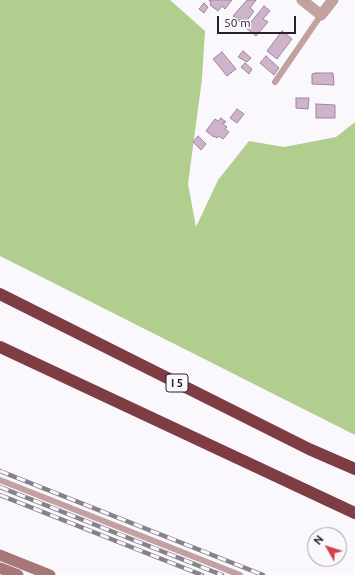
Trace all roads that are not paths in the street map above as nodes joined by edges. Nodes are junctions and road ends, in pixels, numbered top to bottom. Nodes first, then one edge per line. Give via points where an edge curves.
1 (302, 0) edge
2 (333, 0) edge
3 (321, 15) junction
4 (275, 82) dead end
5 (0, 294) edge
6 (0, 347) edge
7 (355, 469) edge
8 (0, 480) edge
9 (355, 513) edge
10 (0, 555) edge
11 (0, 568) edge
12 (18, 575) edge
13 (50, 575) edge
14 (240, 575) edge

1 - 3 street
2 - 3 street
3 - 4 lane
5 - 7 highway, I 5 via 309,449
6 - 9 highway
8 - 14 lane
10 - 13 main road
11 - 12 main road

